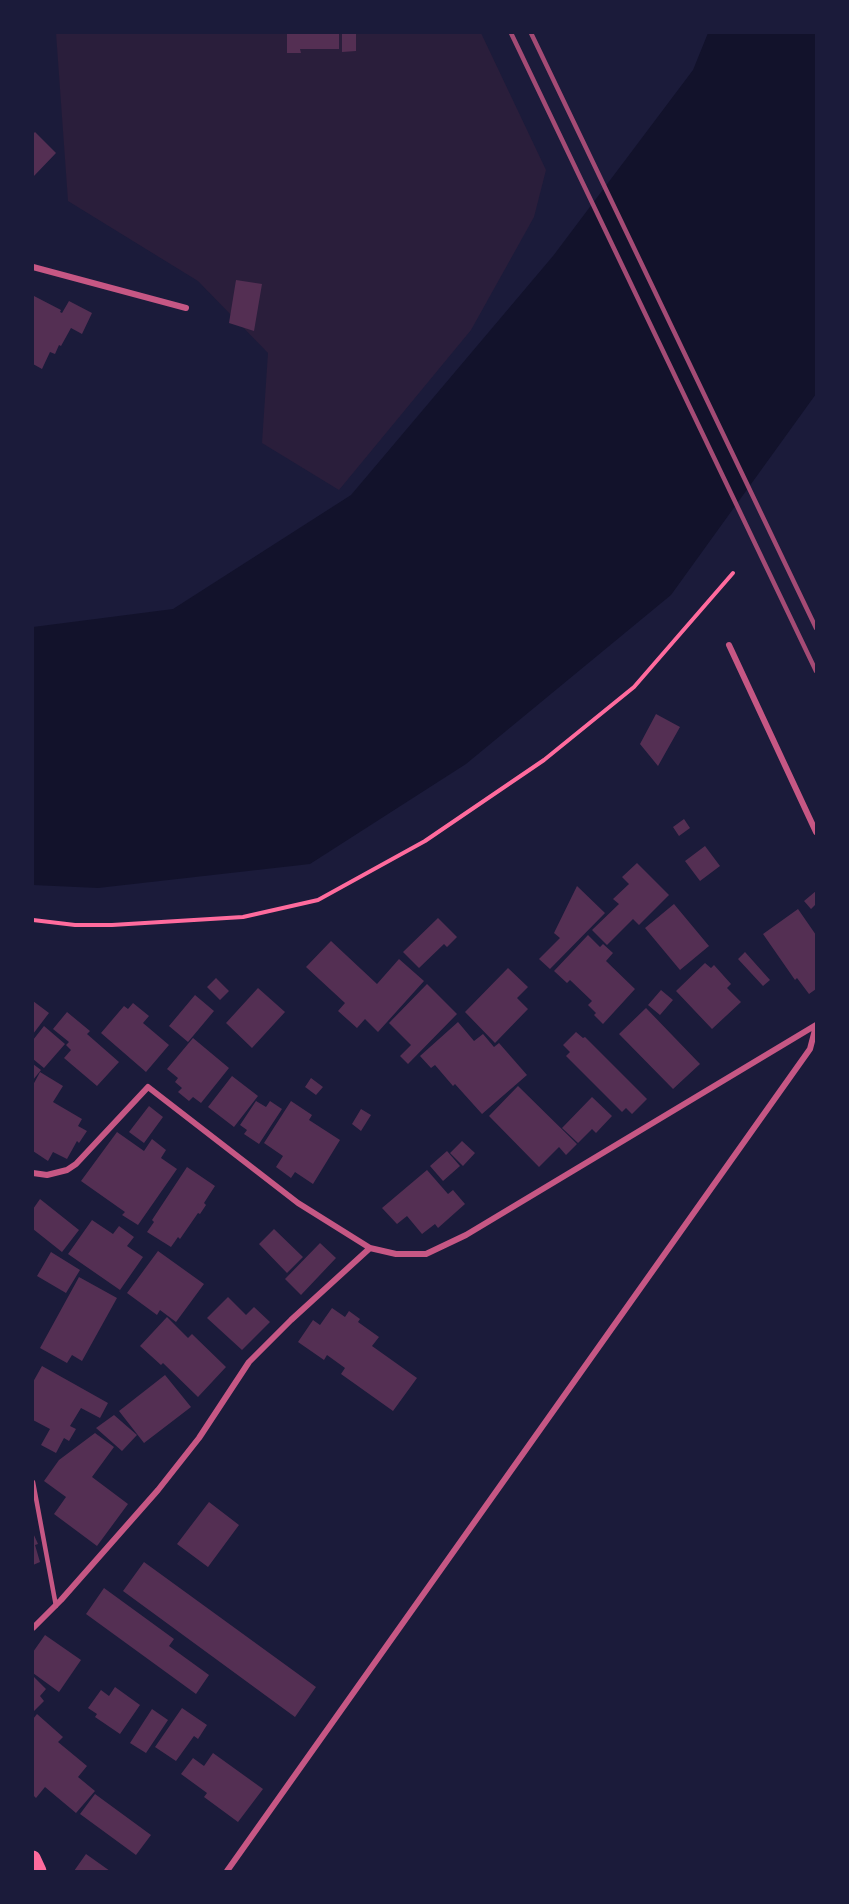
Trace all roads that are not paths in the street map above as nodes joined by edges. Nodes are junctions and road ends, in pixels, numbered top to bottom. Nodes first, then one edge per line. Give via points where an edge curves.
1 (33, 267) edge
2 (186, 308) dead end
3 (729, 645) dead end
4 (816, 832) edge
5 (816, 1026) edge
6 (33, 1173) edge
7 (370, 1248) junction
8 (33, 1482) edge
9 (56, 1606) junction
10 (33, 1628) edge
11 (33, 1858) edge
12 (39, 1871) edge
13 (227, 1871) edge

1 - 2 street
3 - 4 street
5 - 7 street via 437,1250 412,1255
5 - 13 street via 810,1049
6 - 7 street via 47,1175 76,1164 148,1087 298,1203
7 - 9 street via 249,1362 165,1481
8 - 9 lane
9 - 10 street
11 - 12 main road

